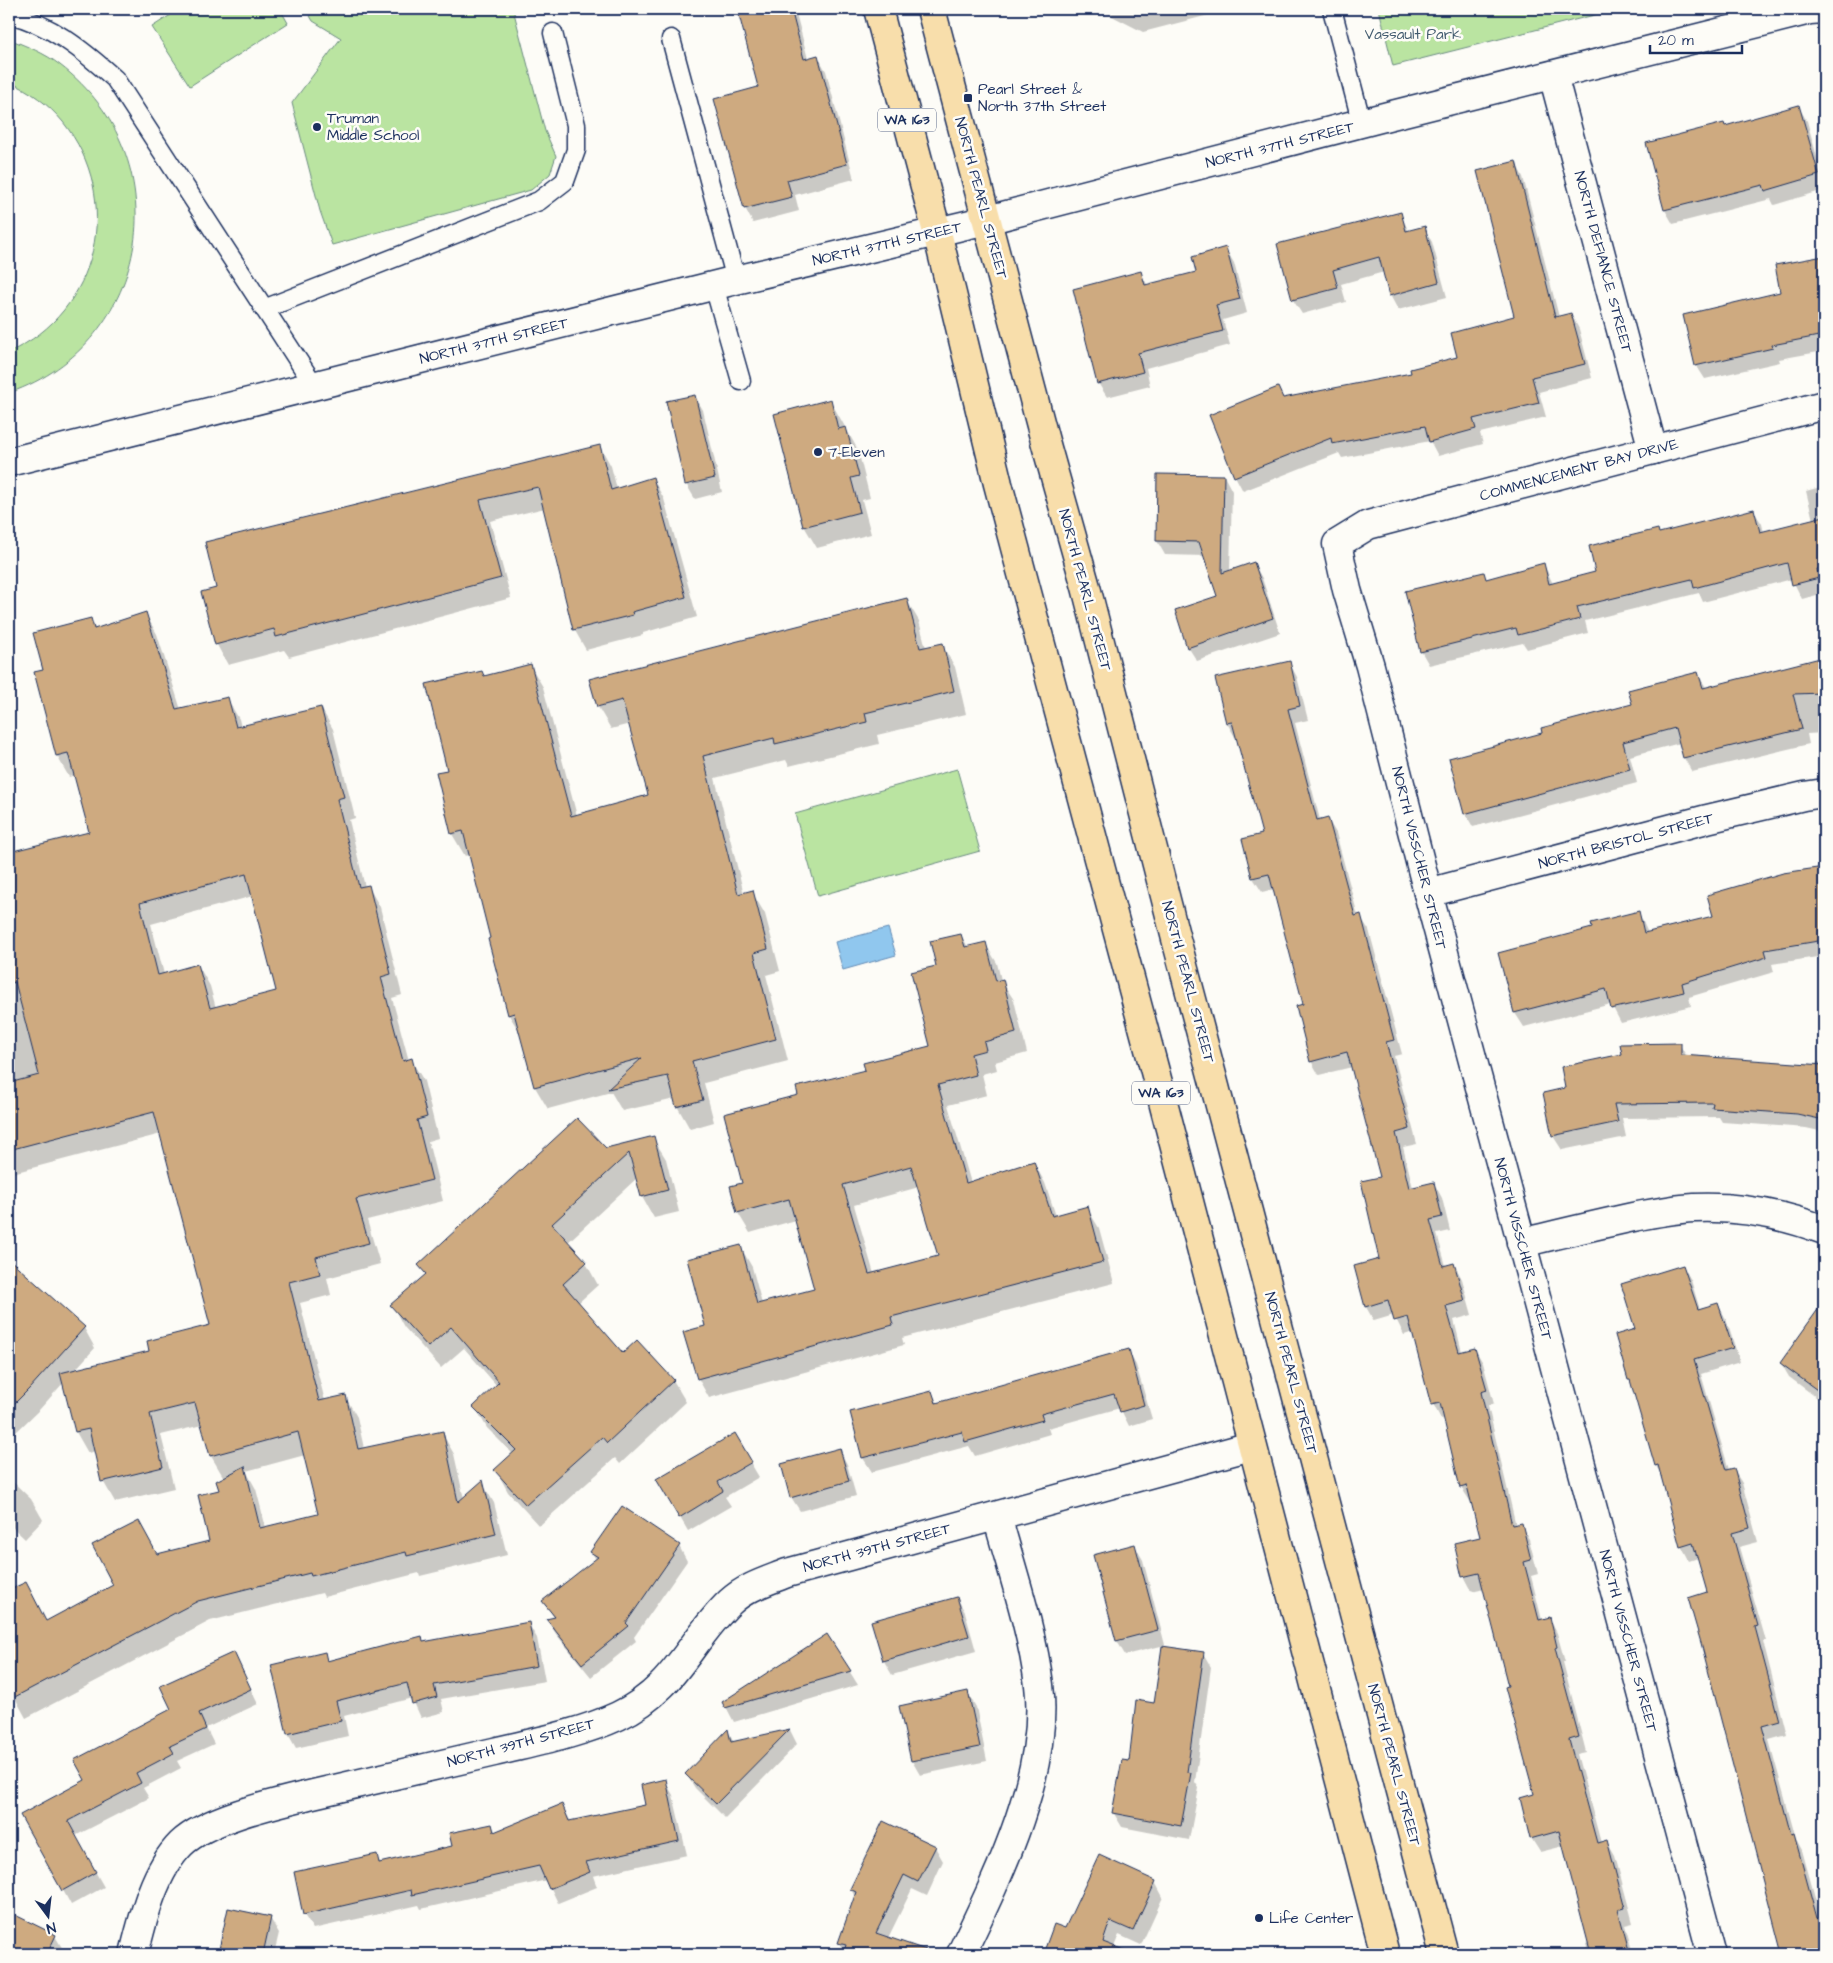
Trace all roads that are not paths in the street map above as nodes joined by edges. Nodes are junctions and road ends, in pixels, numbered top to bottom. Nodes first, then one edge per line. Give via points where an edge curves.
1 (878, 9) edge
2 (931, 9) edge
3 (1332, 9) edge
4 (1824, 9) edge
5 (9, 14) edge
6 (553, 33) dead end
7 (671, 39) dead end
8 (1553, 75) junction
9 (1362, 124) junction
10 (987, 220) junction
11 (937, 232) junction
12 (725, 283) junction
13 (264, 309) junction
14 (741, 381) dead end
15 (314, 386) junction
16 (1824, 405) edge
17 (1653, 450) junction
18 (9, 462) edge
19 (1337, 544) joint
20 (1824, 793) edge
21 (1428, 893) junction
22 (1824, 1230) edge
23 (1522, 1243) junction
24 (1251, 1446) junction
25 (997, 1516) junction
26 (134, 1954) edge
27 (961, 1954) edge
28 (1385, 1954) edge
29 (1444, 1954) edge
30 (1712, 1954) edge

1 - 11 main road, WA 163
2 - 10 main road, NORTH PEARL STREET / WA 163
3 - 9 lane
4 - 8 street, NORTH 37TH STREET
5 - 13 lane via 61,35 116,79
6 - 13 lane via 576,125 576,150 565,181 539,201
7 - 12 lane
8 - 9 street, NORTH 37TH STREET
8 - 17 street, NORTH DEFIANCE STREET
9 - 10 street, NORTH 37TH STREET
10 - 11 street, NORTH 37TH STREET
10 - 29 main road, NORTH PEARL STREET / WA 163
11 - 12 street, NORTH 37TH STREET
11 - 24 main road, WA 163 via 992,460 1156,1074
12 - 14 lane
12 - 15 street, NORTH 37TH STREET
13 - 15 lane
15 - 18 street, NORTH 37TH STREET
16 - 17 street, COMMENCEMENT BAY DRIVE
17 - 19 street, COMMENCEMENT BAY DRIVE via 1368,526
19 - 21 street, NORTH VISSCHER STREET
20 - 21 street, NORTH BRISTOL STREET via 1707,819
21 - 23 street, NORTH VISSCHER STREET
22 - 23 street via 1774,1214 1692,1208 1594,1225
23 - 30 street, NORTH VISSCHER STREET
24 - 25 street, NORTH 39TH STREET
24 - 28 main road, WA 163
25 - 26 street, NORTH 39TH STREET via 787,1573 746,1590 720,1613 669,1679 651,1696 616,1717 558,1737 282,1802 226,1819 200,1831 181,1844 164,1869 146,1905
25 - 27 street via 1035,1660 1040,1693 1039,1734 1028,1792 1012,1839

